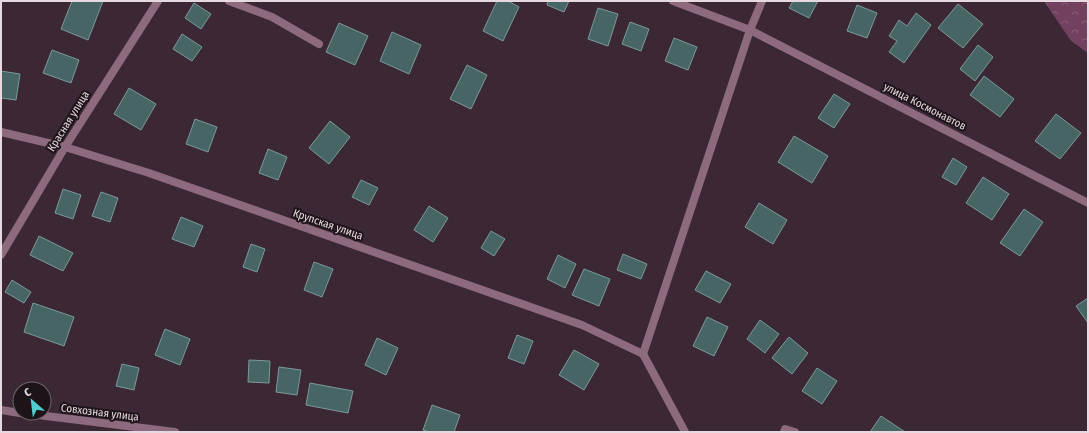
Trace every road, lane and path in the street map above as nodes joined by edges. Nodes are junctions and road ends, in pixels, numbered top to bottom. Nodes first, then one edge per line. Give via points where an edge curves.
1 (158, 1) edge
2 (229, 1) edge
3 (673, 1) edge
4 (762, 1) edge
5 (750, 30) junction
6 (319, 44) dead end
7 (1, 132) edge
8 (64, 147) junction
9 (1088, 203) edge
10 (1, 255) edge
11 (643, 354) junction
12 (1, 410) edge
13 (12, 412) edge
14 (52, 417) edge
15 (175, 432) edge
16 (685, 432) edge
17 (784, 432) edge
18 (795, 432) edge

1 - 8 street, Красная улица
2 - 6 street via 272,17
3 - 5 street, улица Космонавтов
4 - 5 street
5 - 9 street, улица Космонавтов
5 - 11 street
7 - 8 street, Крупская улица
8 - 10 street, Красная улица
8 - 11 street, Крупская улица via 149,173 582,326
11 - 16 street
12 - 13 street, Совхозная улица
14 - 15 street, Совхозная улица
17 - 18 street via 785,429

